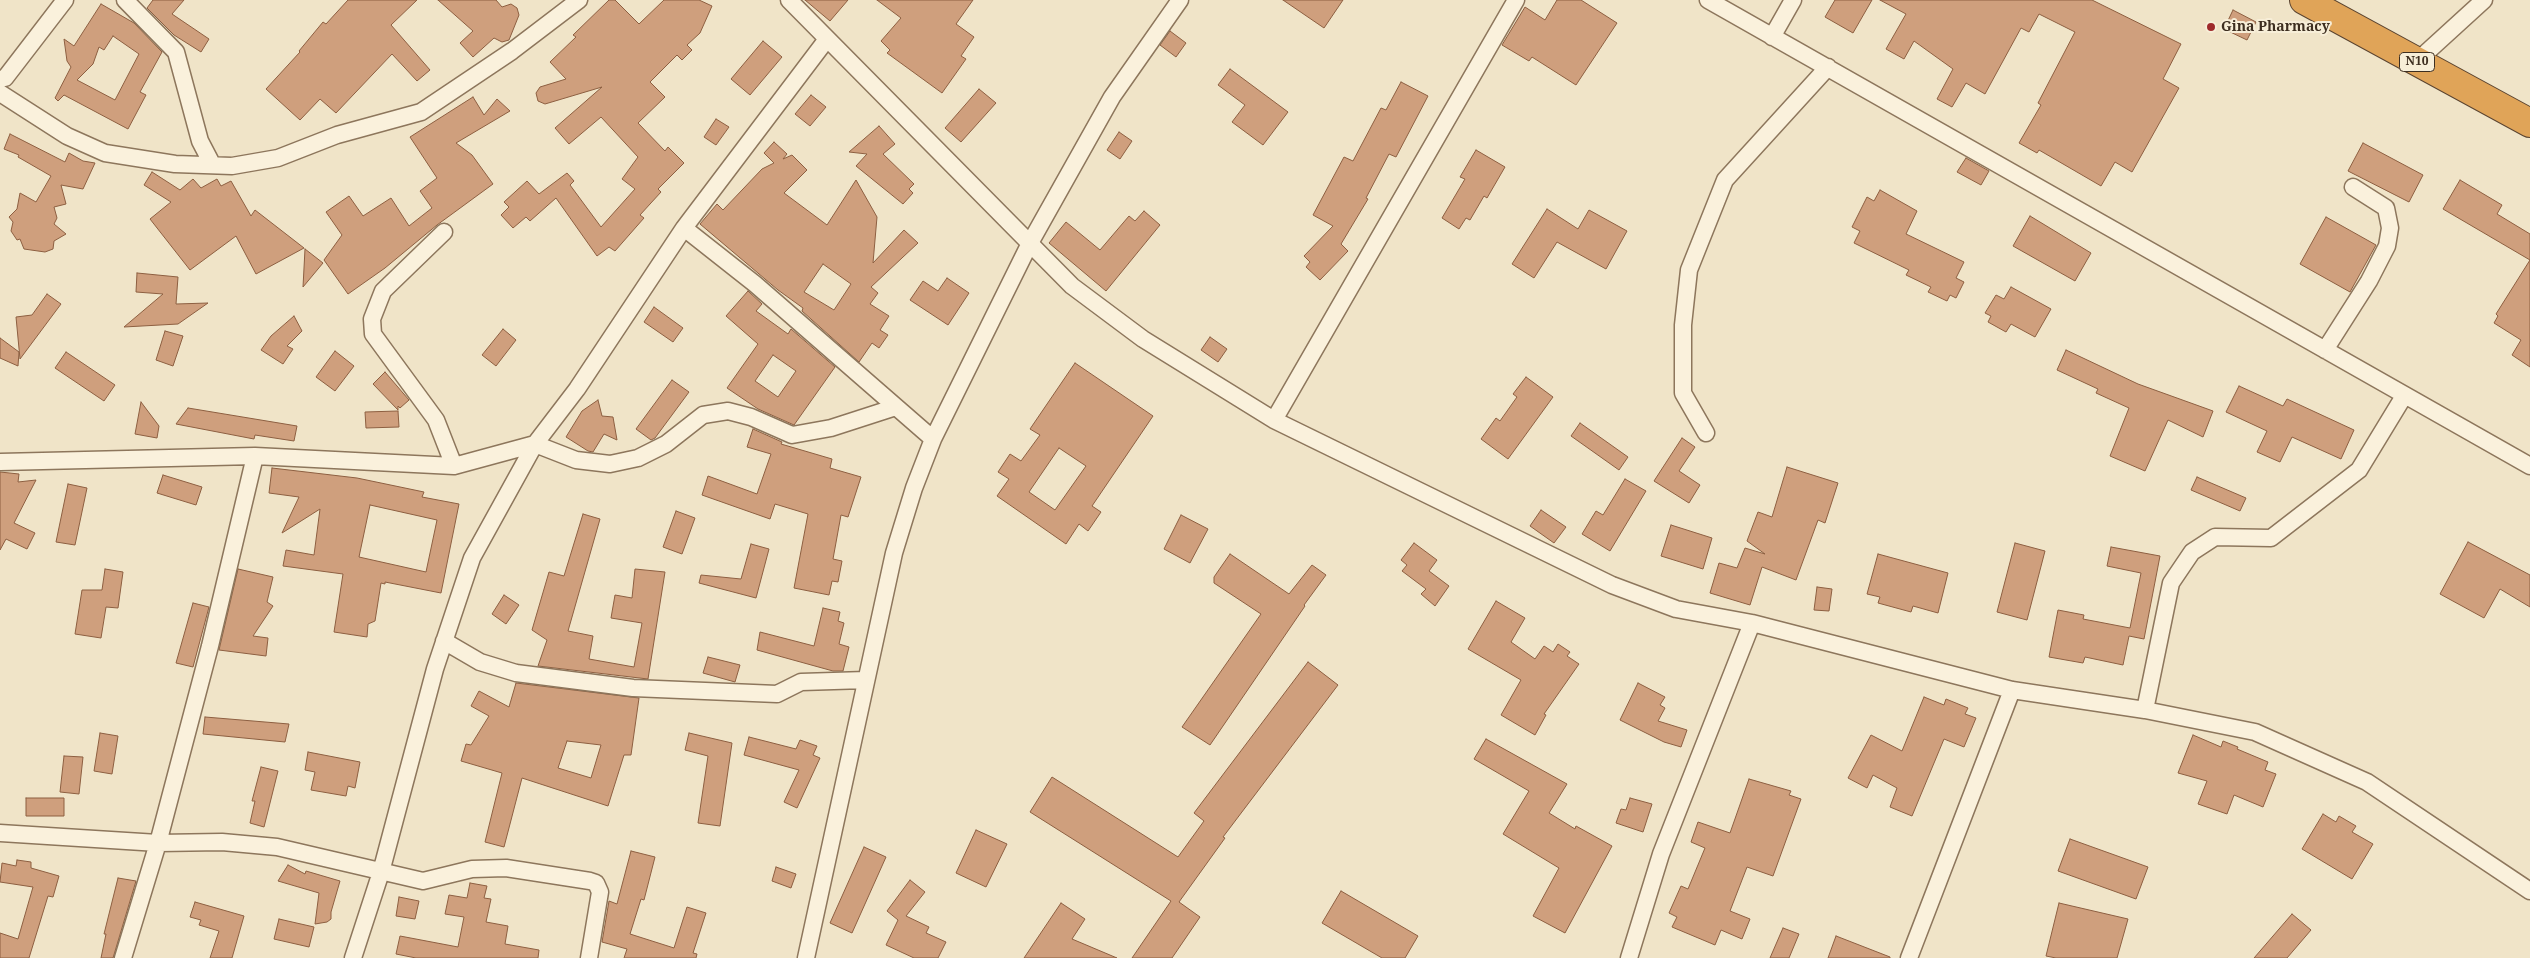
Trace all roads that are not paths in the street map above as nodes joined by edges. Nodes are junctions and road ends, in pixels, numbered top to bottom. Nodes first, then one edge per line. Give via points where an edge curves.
1 (65, 0) edge
2 (125, 0) edge
3 (579, 0) edge
4 (789, 0) edge
5 (1180, 0) edge
6 (1516, 0) edge
7 (1708, 0) edge
8 (1793, 0) edge
9 (2304, 0) edge
10 (2484, 0) edge
11 (1772, 37) junction
12 (828, 39) junction
13 (2416, 62) junction
14 (1828, 67) junction
15 (0, 79) edge
16 (0, 93) edge
17 (2530, 123) edge
18 (212, 164) junction
19 (2352, 187) dead end
20 (684, 228) junction
21 (444, 232) dead end
22 (1030, 243) junction
23 (2325, 350) junction
24 (2404, 396) junction
25 (896, 407) junction
26 (1274, 420) junction
27 (1706, 433) dead end
28 (933, 439) junction
29 (536, 444) junction
30 (256, 456) junction
31 (0, 462) edge
32 (454, 466) junction
33 (2530, 466) edge
34 (1752, 624) junction
35 (444, 641) junction
36 (866, 680) junction
37 (2012, 690) junction
38 (2145, 710) junction
39 (0, 833) edge
40 (158, 843) junction
41 (381, 872) junction
42 (2530, 891) edge
43 (123, 958) edge
44 (353, 958) edge
45 (589, 958) edge
46 (806, 958) edge
47 (1630, 958) edge
48 (1909, 958) edge

1 - 15 street
2 - 18 street via 176,52 200,141
3 - 18 street via 512,51 421,112 337,135 278,158 232,166
4 - 12 street
5 - 22 street via 1112,97
6 - 26 street
7 - 11 street
8 - 11 street
9 - 13 highway, N10
10 - 13 street
11 - 14 street
12 - 20 street
12 - 22 street
13 - 17 highway, N10
14 - 23 street
14 - 27 street via 1725,180 1689,270 1683,326 1683,393
16 - 18 street via 66,136 105,153 175,164
19 - 23 street via 2386,208 2390,228 2387,246 2369,281
20 - 25 street via 755,284
20 - 29 street via 577,389
21 - 32 street via 383,290 372,319 373,334 436,420
22 - 26 street via 1072,286 1143,339
22 - 28 street
23 - 24 street
24 - 33 street
24 - 38 street via 2359,470 2271,538 2214,537 2192,552 2171,583
25 - 28 street
25 - 29 street via 806,434 792,434 728,411 703,415 666,444 638,458 610,464 576,460
26 - 34 street via 1612,585 1676,609
28 - 36 street via 894,553
29 - 32 street
29 - 35 street via 472,558
30 - 31 street
30 - 32 street
30 - 40 street
34 - 37 street
34 - 47 street via 1660,854
35 - 36 street via 480,662 516,673 633,688 777,694 801,682
35 - 41 street
36 - 46 street
37 - 38 street
37 - 48 street
38 - 42 street via 2255,732 2367,782
39 - 40 street
40 - 41 street via 222,842 278,846
40 - 43 street
41 - 44 street
41 - 45 street via 423,881 472,869 506,868 590,881 600,892

